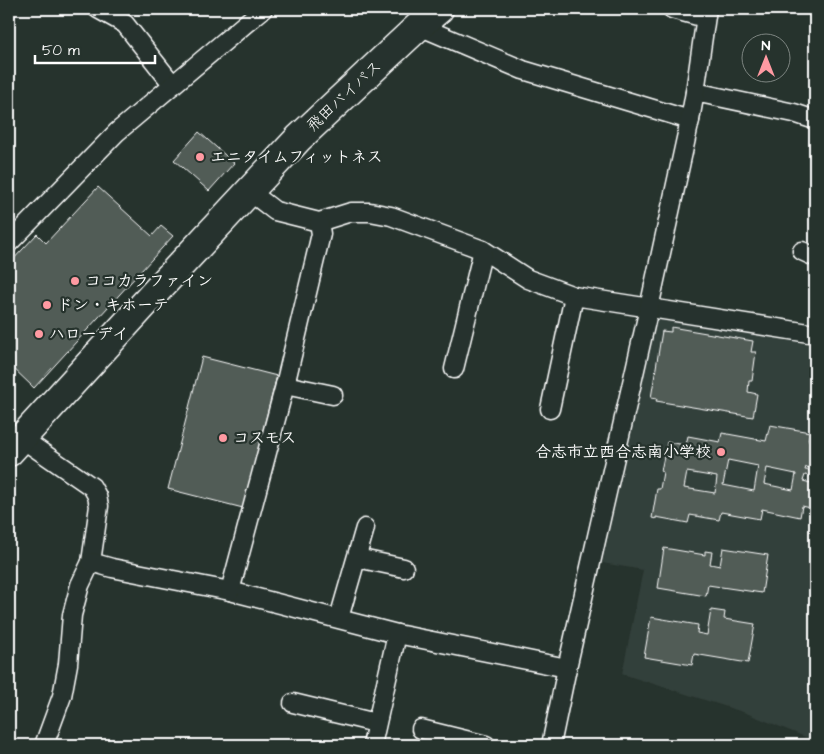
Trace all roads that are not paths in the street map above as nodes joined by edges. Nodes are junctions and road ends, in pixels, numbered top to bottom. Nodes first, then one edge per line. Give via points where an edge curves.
1 (98, 9) edge
2 (263, 9) edge
3 (439, 9) edge
4 (672, 9) edge
5 (706, 14) edge
6 (419, 26) junction
7 (173, 85) junction
8 (695, 92) junction
9 (690, 120) junction
10 (815, 120) edge
11 (250, 191) junction
12 (319, 222) junction
13 (9, 243) edge
14 (483, 250) junction
15 (574, 296) junction
16 (649, 308) junction
17 (815, 334) edge
18 (454, 369) dead end
19 (285, 385) junction
20 (333, 395) dead end
21 (550, 409) dead end
22 (15, 445) edge
23 (365, 528) dead end
24 (357, 558) junction
25 (90, 562) junction
26 (404, 568) dead end
27 (230, 591) junction
28 (339, 618) junction
29 (397, 634) junction
30 (567, 668) junction
31 (293, 702) dead end
32 (376, 723) junction
33 (422, 729) dead end
34 (44, 745) edge
35 (372, 745) edge
36 (486, 745) edge
37 (551, 745) edge

1 - 7 street via 125,24
2 - 7 street
3 - 6 highway, 飛田バイパス
4 - 5 street
5 - 8 street
6 - 9 street via 523,70
6 - 11 highway, 飛田バイパス via 299,138
7 - 13 street via 117,132
8 - 9 street
8 - 10 street
9 - 16 street
11 - 12 street via 275,211
11 - 22 highway, 飛田バイパス
12 - 14 street via 350,212 370,212 391,216
12 - 19 street via 321,234
14 - 15 street via 528,280
14 - 18 street
15 - 16 street
15 - 21 street
16 - 17 street
16 - 30 street
19 - 20 street
19 - 27 street
22 - 25 street via 92,487 99,506
23 - 24 street
24 - 26 street
24 - 28 street
25 - 27 street
25 - 34 street via 72,615 62,696
27 - 28 street
28 - 29 street
29 - 30 street
29 - 32 street
30 - 37 street
31 - 32 street
32 - 35 street
33 - 36 street

